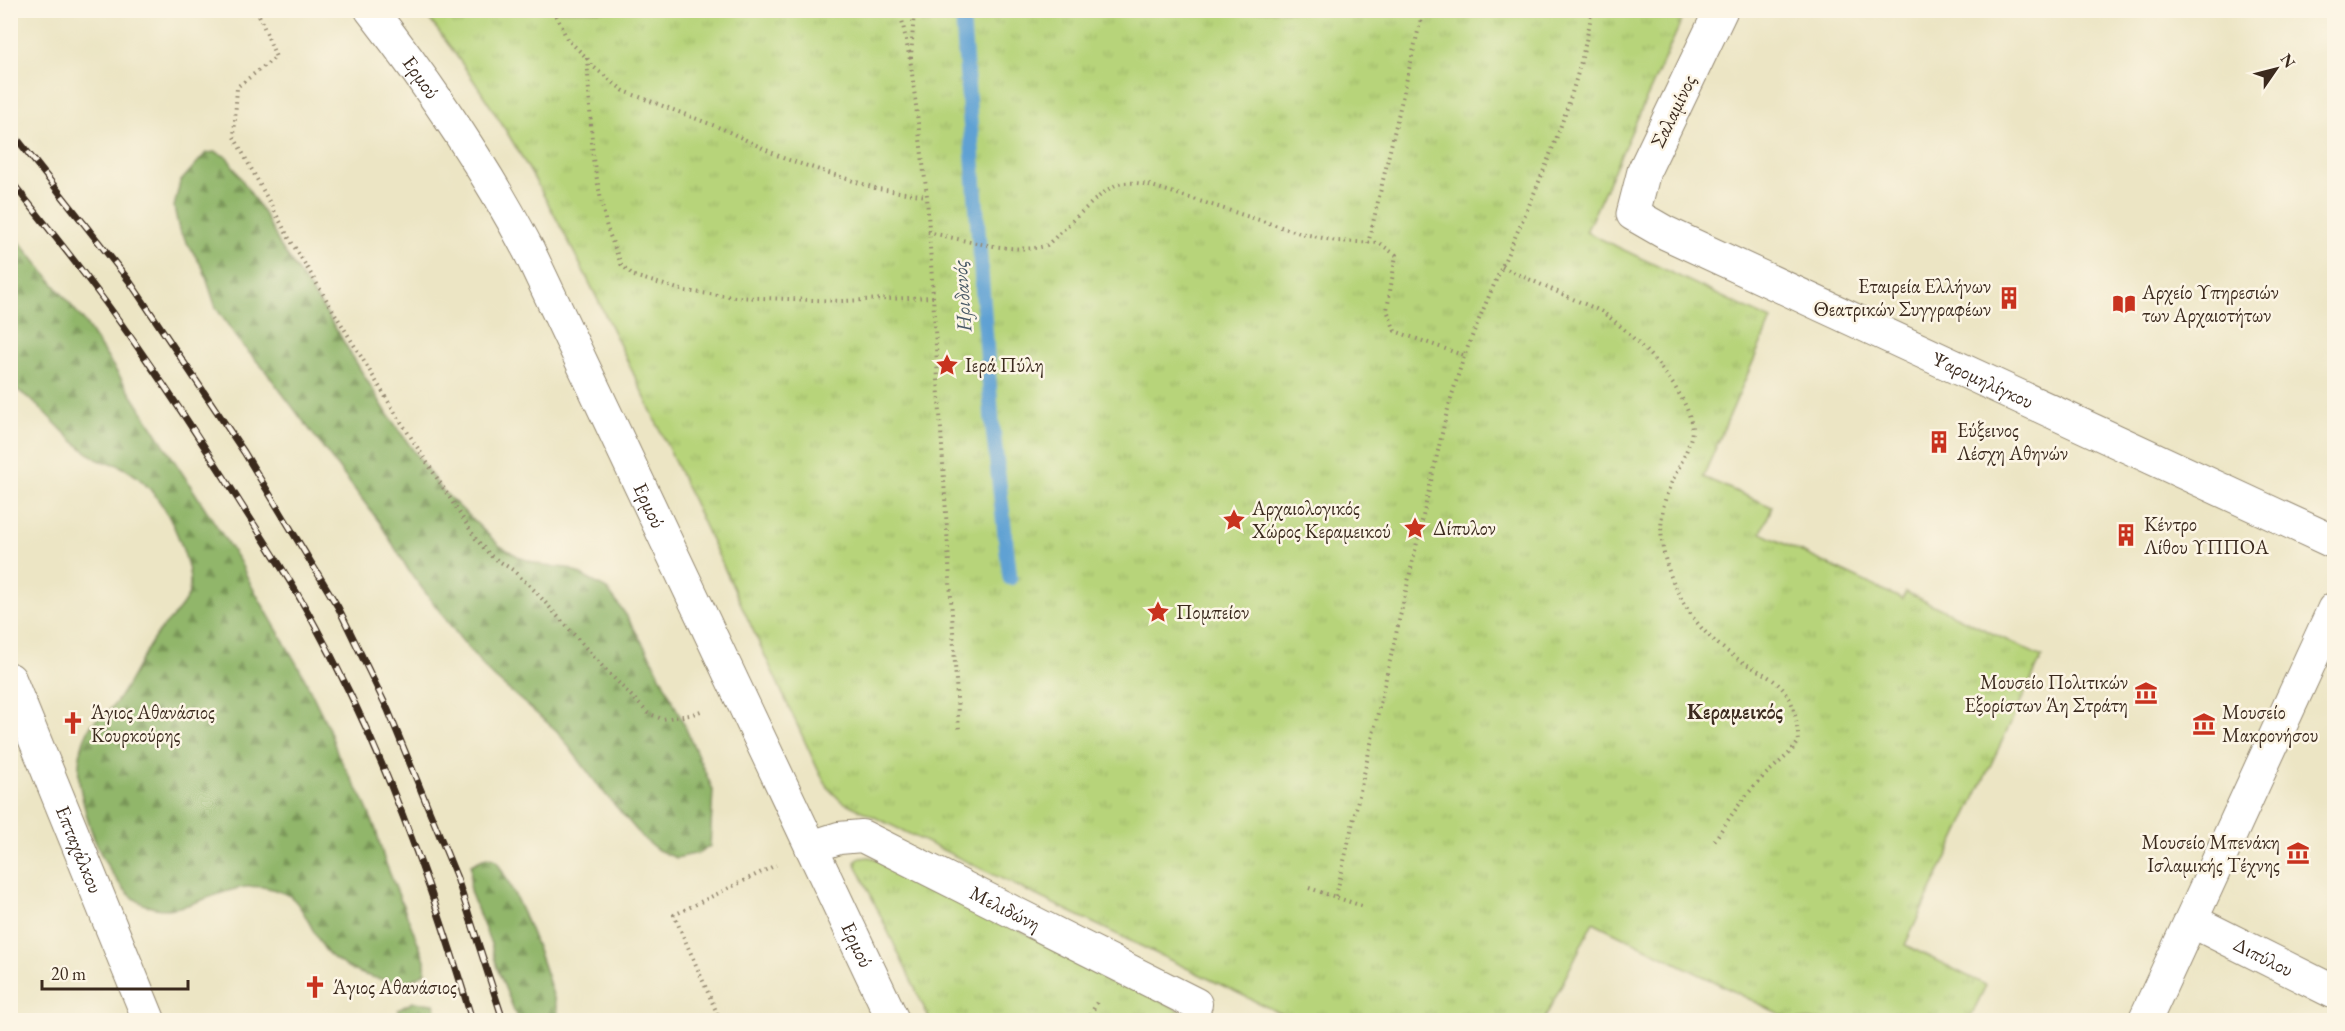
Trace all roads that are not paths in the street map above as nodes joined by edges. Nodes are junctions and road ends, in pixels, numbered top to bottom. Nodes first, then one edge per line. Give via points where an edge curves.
1 (371, 10) edge
2 (1721, 10) edge
3 (1633, 214) joint
4 (2334, 542) edge
5 (2334, 609) edge
6 (10, 679) edge
7 (811, 847) junction
8 (2192, 921) junction
9 (2334, 992) edge
10 (1196, 1004) dead end
11 (149, 1020) edge
12 (893, 1020) edge
13 (2145, 1020) edge

1 - 7 street, Ερμού via 440,103 530,250
2 - 3 street, Σαλαμίνος via 1644,171
3 - 4 street, Ψαρομηλίγκου
5 - 8 street
6 - 11 street, Επταχάλκου
7 - 10 street, Μελιδώνη via 862,836
7 - 12 street, Ερμού
8 - 9 street, Διπύλου
8 - 13 street

